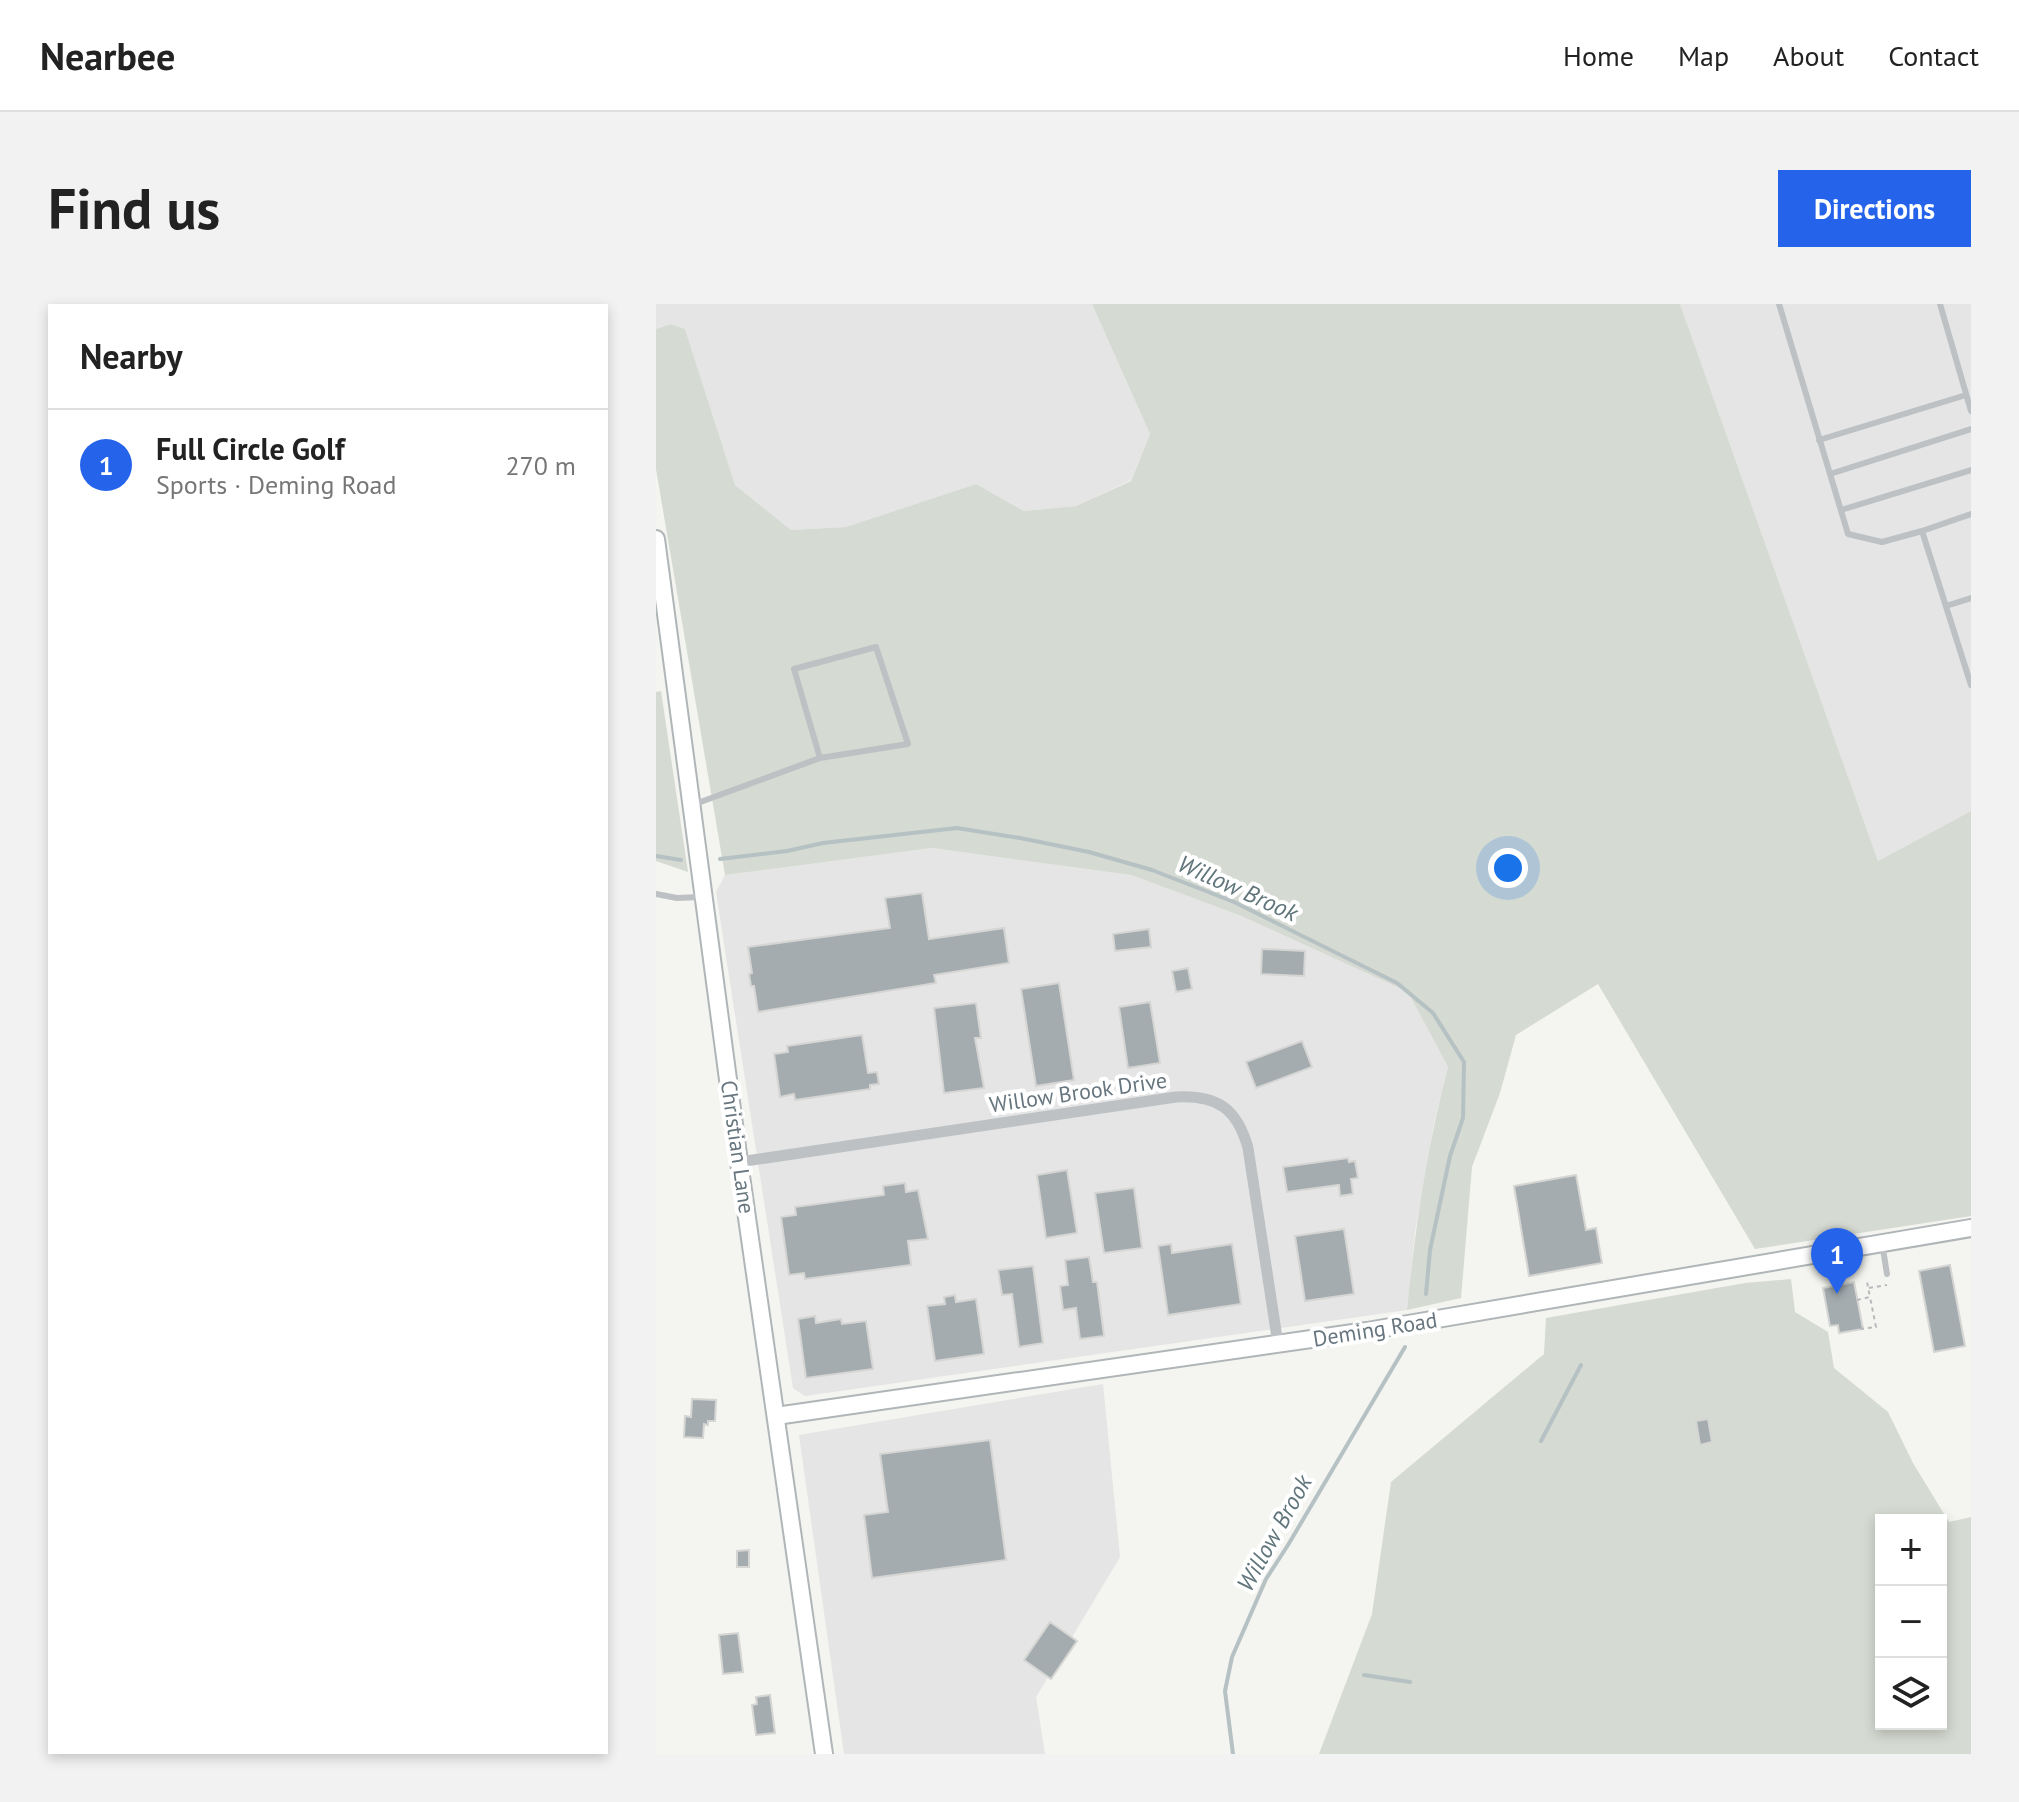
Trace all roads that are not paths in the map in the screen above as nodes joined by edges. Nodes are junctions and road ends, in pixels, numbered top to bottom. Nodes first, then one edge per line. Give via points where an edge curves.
1 (1779, 304) edge
2 (1940, 304) edge
3 (1966, 395) junction
4 (1971, 411) edge
5 (1971, 429) edge
6 (1819, 440) junction
7 (1971, 470) edge
8 (1830, 474) junction
9 (1841, 510) junction
10 (1971, 514) edge
11 (1922, 531) junction
12 (656, 539) edge
13 (1971, 598) edge
14 (1946, 606) junction
15 (1971, 685) edge
16 (820, 758) junction
17 (692, 805) junction
18 (656, 894) edge
19 (704, 897) junction
20 (739, 1162) junction
21 (1971, 1228) edge
22 (1882, 1243) junction
23 (1887, 1274) dead end
24 (1278, 1344) junction
25 (776, 1416) junction
26 (824, 1754) edge

1 - 6 lane
2 - 3 lane
3 - 4 lane
3 - 6 lane
5 - 8 lane
6 - 8 lane
7 - 9 lane
8 - 9 lane
9 - 11 lane via 1848,534 1882,542
10 - 11 lane
11 - 14 lane
12 - 17 main road, Christian Lane
13 - 14 lane
14 - 15 lane
16 - 16 lane via 908,744 876,647 794,669
16 - 17 lane
17 - 19 main road, Christian Lane
18 - 19 lane
19 - 20 main road, Christian Lane
20 - 24 street, Willow Brook Drive via 1176,1097 1209,1099 1237,1119 1248,1148
20 - 25 main road, Christian Lane
21 - 22 main road, Deming Road
22 - 23 lane
22 - 24 main road, Deming Road
24 - 25 main road, Deming Road
25 - 26 main road, Christian Lane

